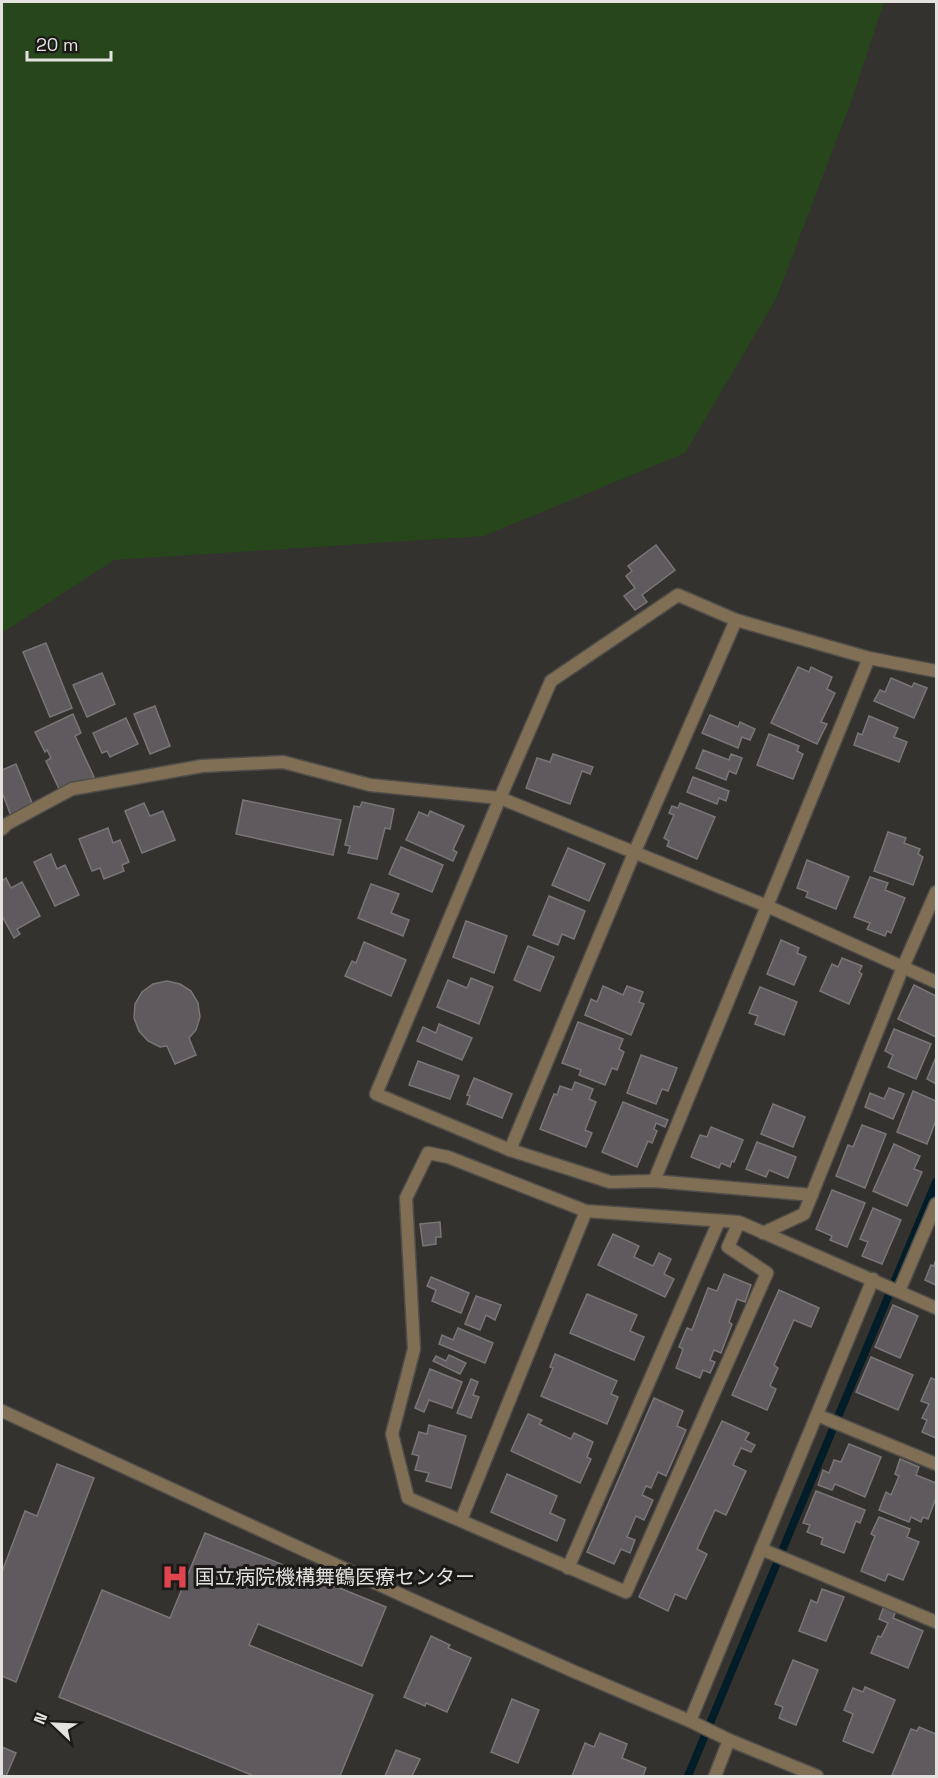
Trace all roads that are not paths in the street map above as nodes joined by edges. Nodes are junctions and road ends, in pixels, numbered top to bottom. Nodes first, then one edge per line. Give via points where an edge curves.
1 (736, 620) junction
2 (869, 658) junction
3 (936, 671) edge
4 (500, 798) junction
5 (2, 829) edge
6 (635, 851) junction
7 (936, 892) edge
8 (767, 906) junction
9 (903, 967) junction
10 (936, 982) edge
11 (510, 1150) junction
12 (654, 1181) junction
13 (812, 1194) junction
14 (936, 1204) edge
15 (586, 1211) junction
16 (719, 1221) junction
17 (739, 1222) junction
18 (763, 1233) junction
19 (873, 1279) junction
20 (900, 1291) junction
21 (936, 1308) edge
22 (2, 1411) edge
23 (817, 1415) junction
24 (936, 1464) edge
25 (461, 1520) junction
26 (761, 1549) junction
27 (568, 1568) junction
28 (936, 1622) edge
29 (690, 1721) junction
30 (729, 1740) junction
31 (714, 1776) edge
32 (817, 1776) edge

1 - 2 street
1 - 4 street via 678,595 551,681
1 - 6 street
2 - 3 street
2 - 8 street
4 - 5 street via 370,785 283,762 202,766 72,789
4 - 6 street
4 - 11 street via 376,1094
6 - 8 street
6 - 11 street
7 - 9 street
8 - 9 street
8 - 12 street
9 - 10 street
9 - 13 street
11 - 12 street via 610,1182
12 - 13 street
13 - 18 street via 804,1214
14 - 20 street
15 - 16 street
15 - 25 street
15 - 25 street via 448,1157 428,1153 406,1198 414,1349 392,1434 408,1498
16 - 17 street
16 - 27 street
17 - 18 street
17 - 27 street via 728,1247 767,1273 626,1592
18 - 19 street
19 - 20 street
19 - 23 street
20 - 21 street
22 - 29 street via 406,1597
23 - 24 street
23 - 26 street
25 - 27 street
26 - 28 street
26 - 29 street
29 - 30 street
30 - 31 street
30 - 32 street

